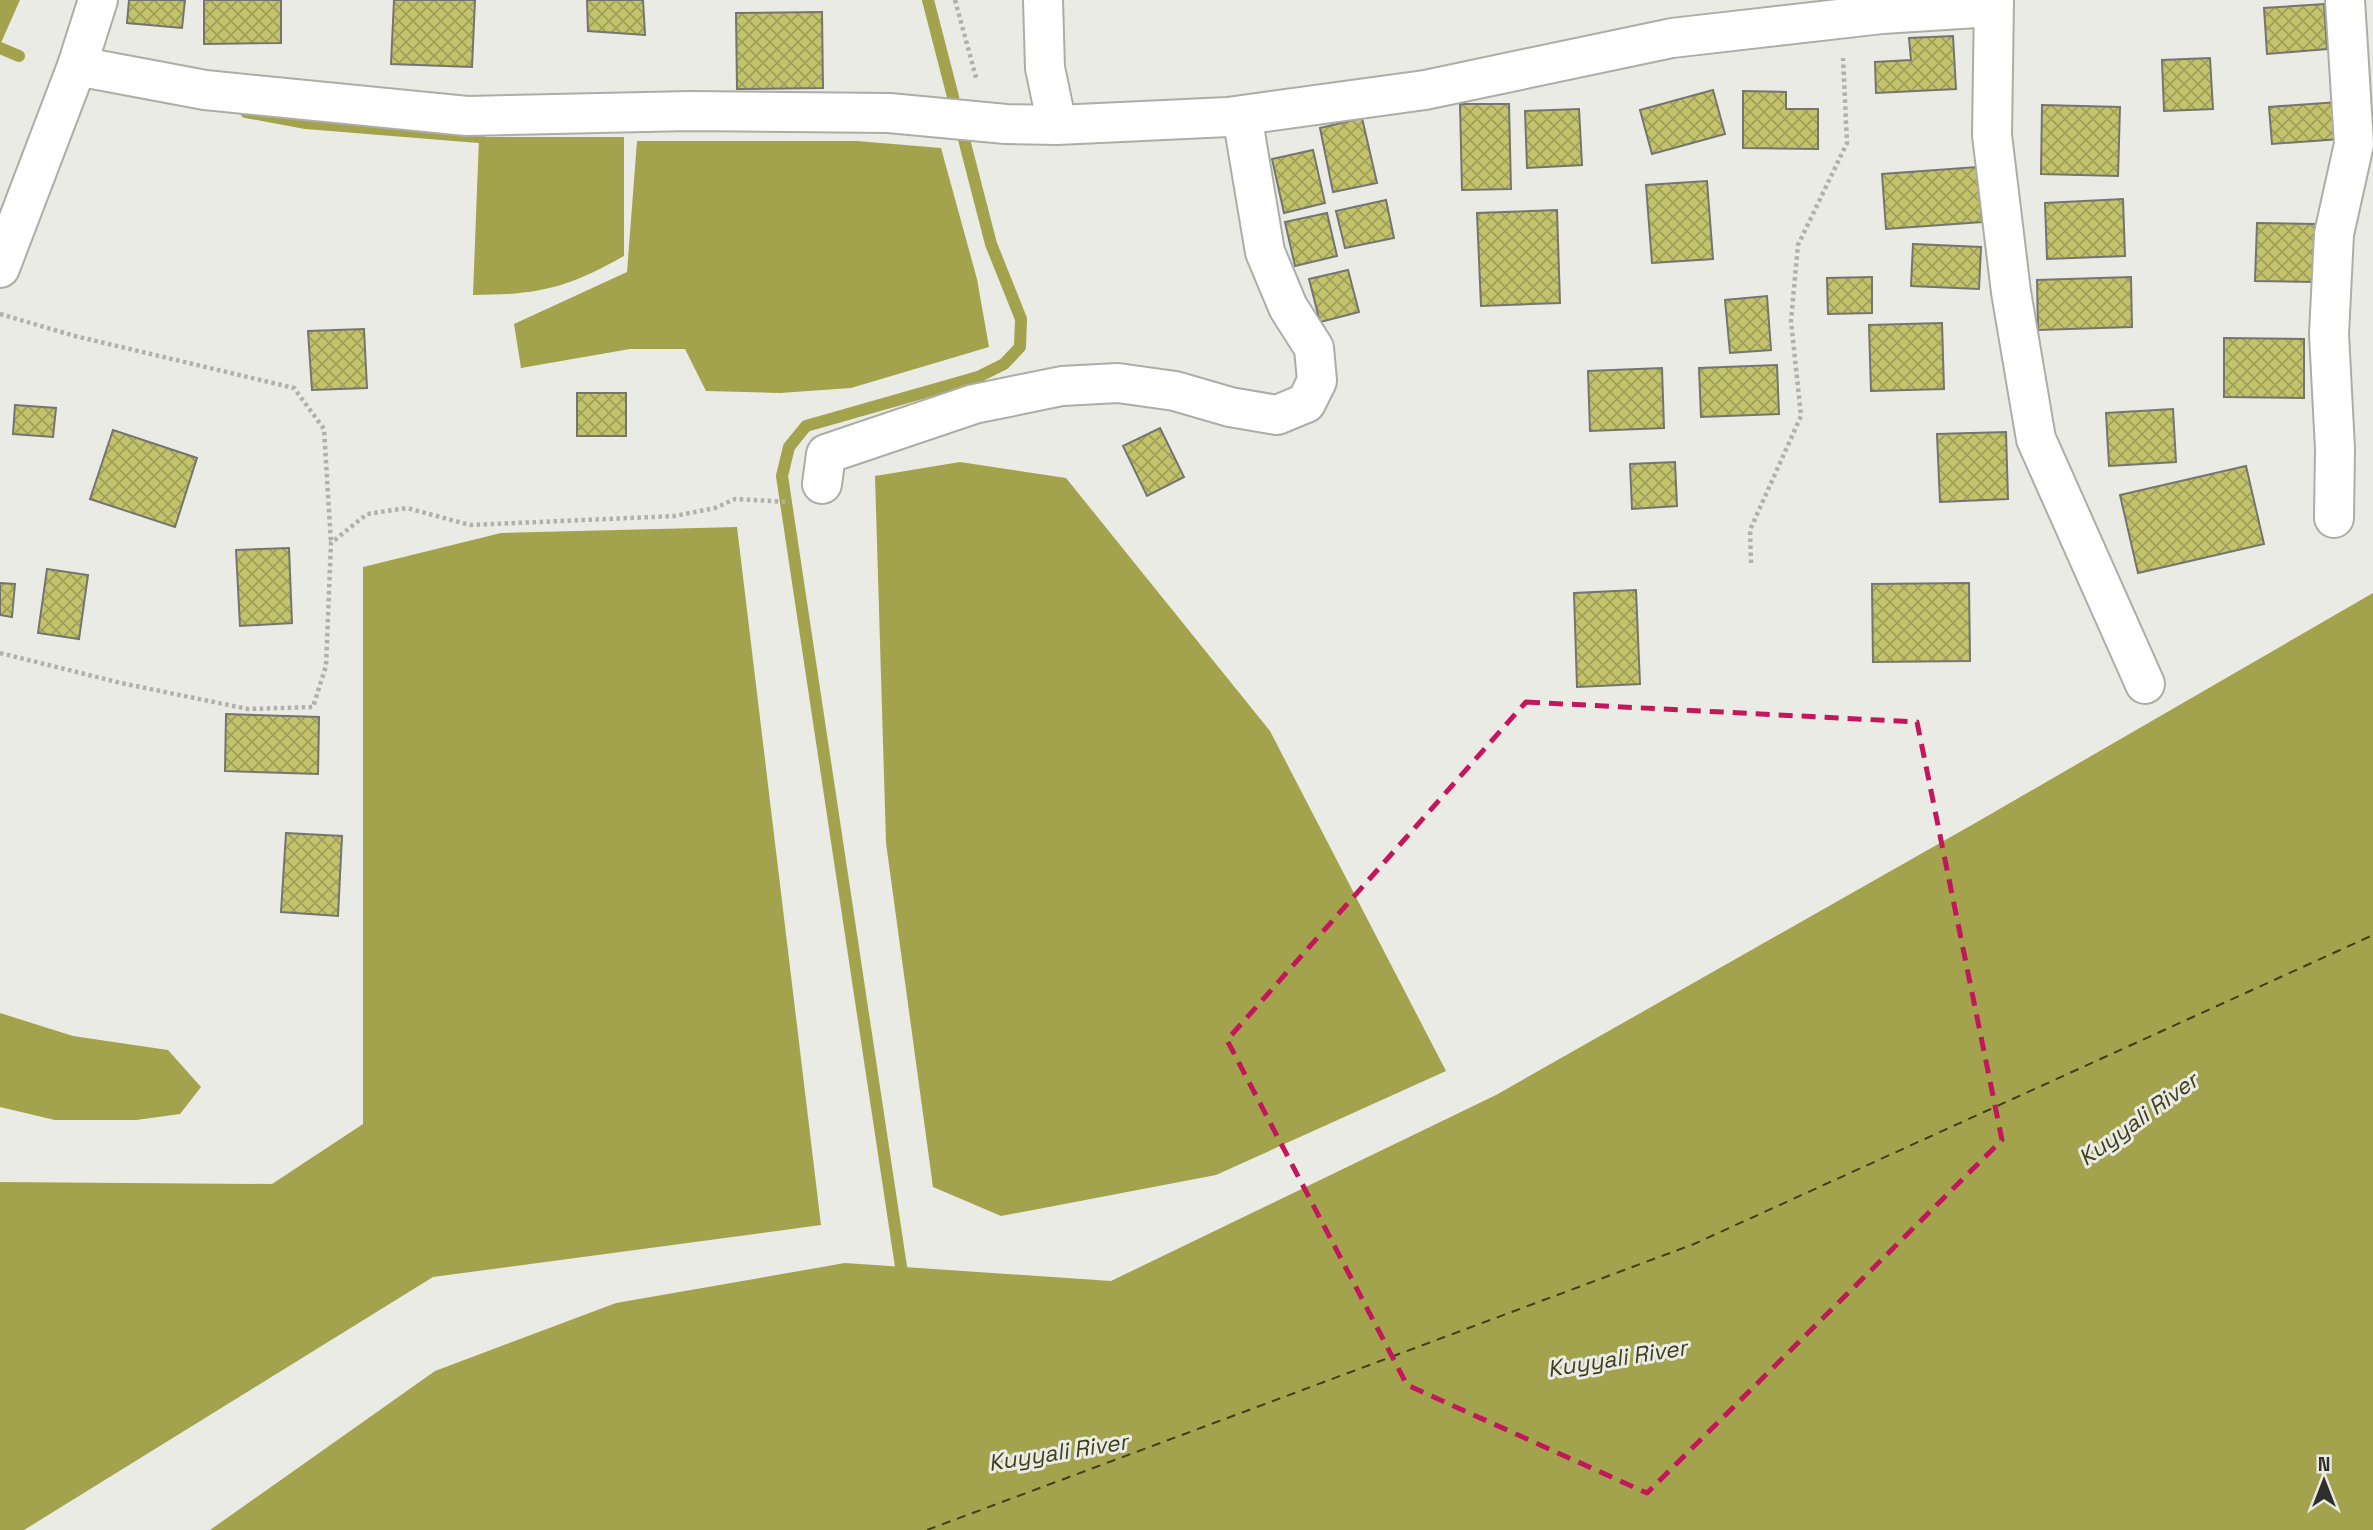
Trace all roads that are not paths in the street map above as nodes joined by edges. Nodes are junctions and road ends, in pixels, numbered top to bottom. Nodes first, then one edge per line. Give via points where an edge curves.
1 (98, 0) edge
2 (1042, 0) edge
3 (1986, 0) edge
4 (1994, 0) edge
5 (2345, 0) edge
6 (77, 66) junction
7 (1242, 115) junction
8 (1057, 125) junction
9 (0, 268) edge
10 (806, 493) road end
11 (2334, 519) dead end
12 (2145, 684) dead end

1 - 6 street
2 - 8 street via 1045,68
3 - 7 street via 1976,8 1672,38 1425,90
4 - 12 street via 1992,135 2011,292 2036,439
5 - 11 street via 2354,144 2334,234 2329,334
6 - 8 street via 205,90 467,116 889,113
6 - 9 street
7 - 8 street
7 - 10 street via 1265,252 1288,307 1314,348 1317,381 1306,403 1277,415 1118,383 1062,386 974,404 826,454

